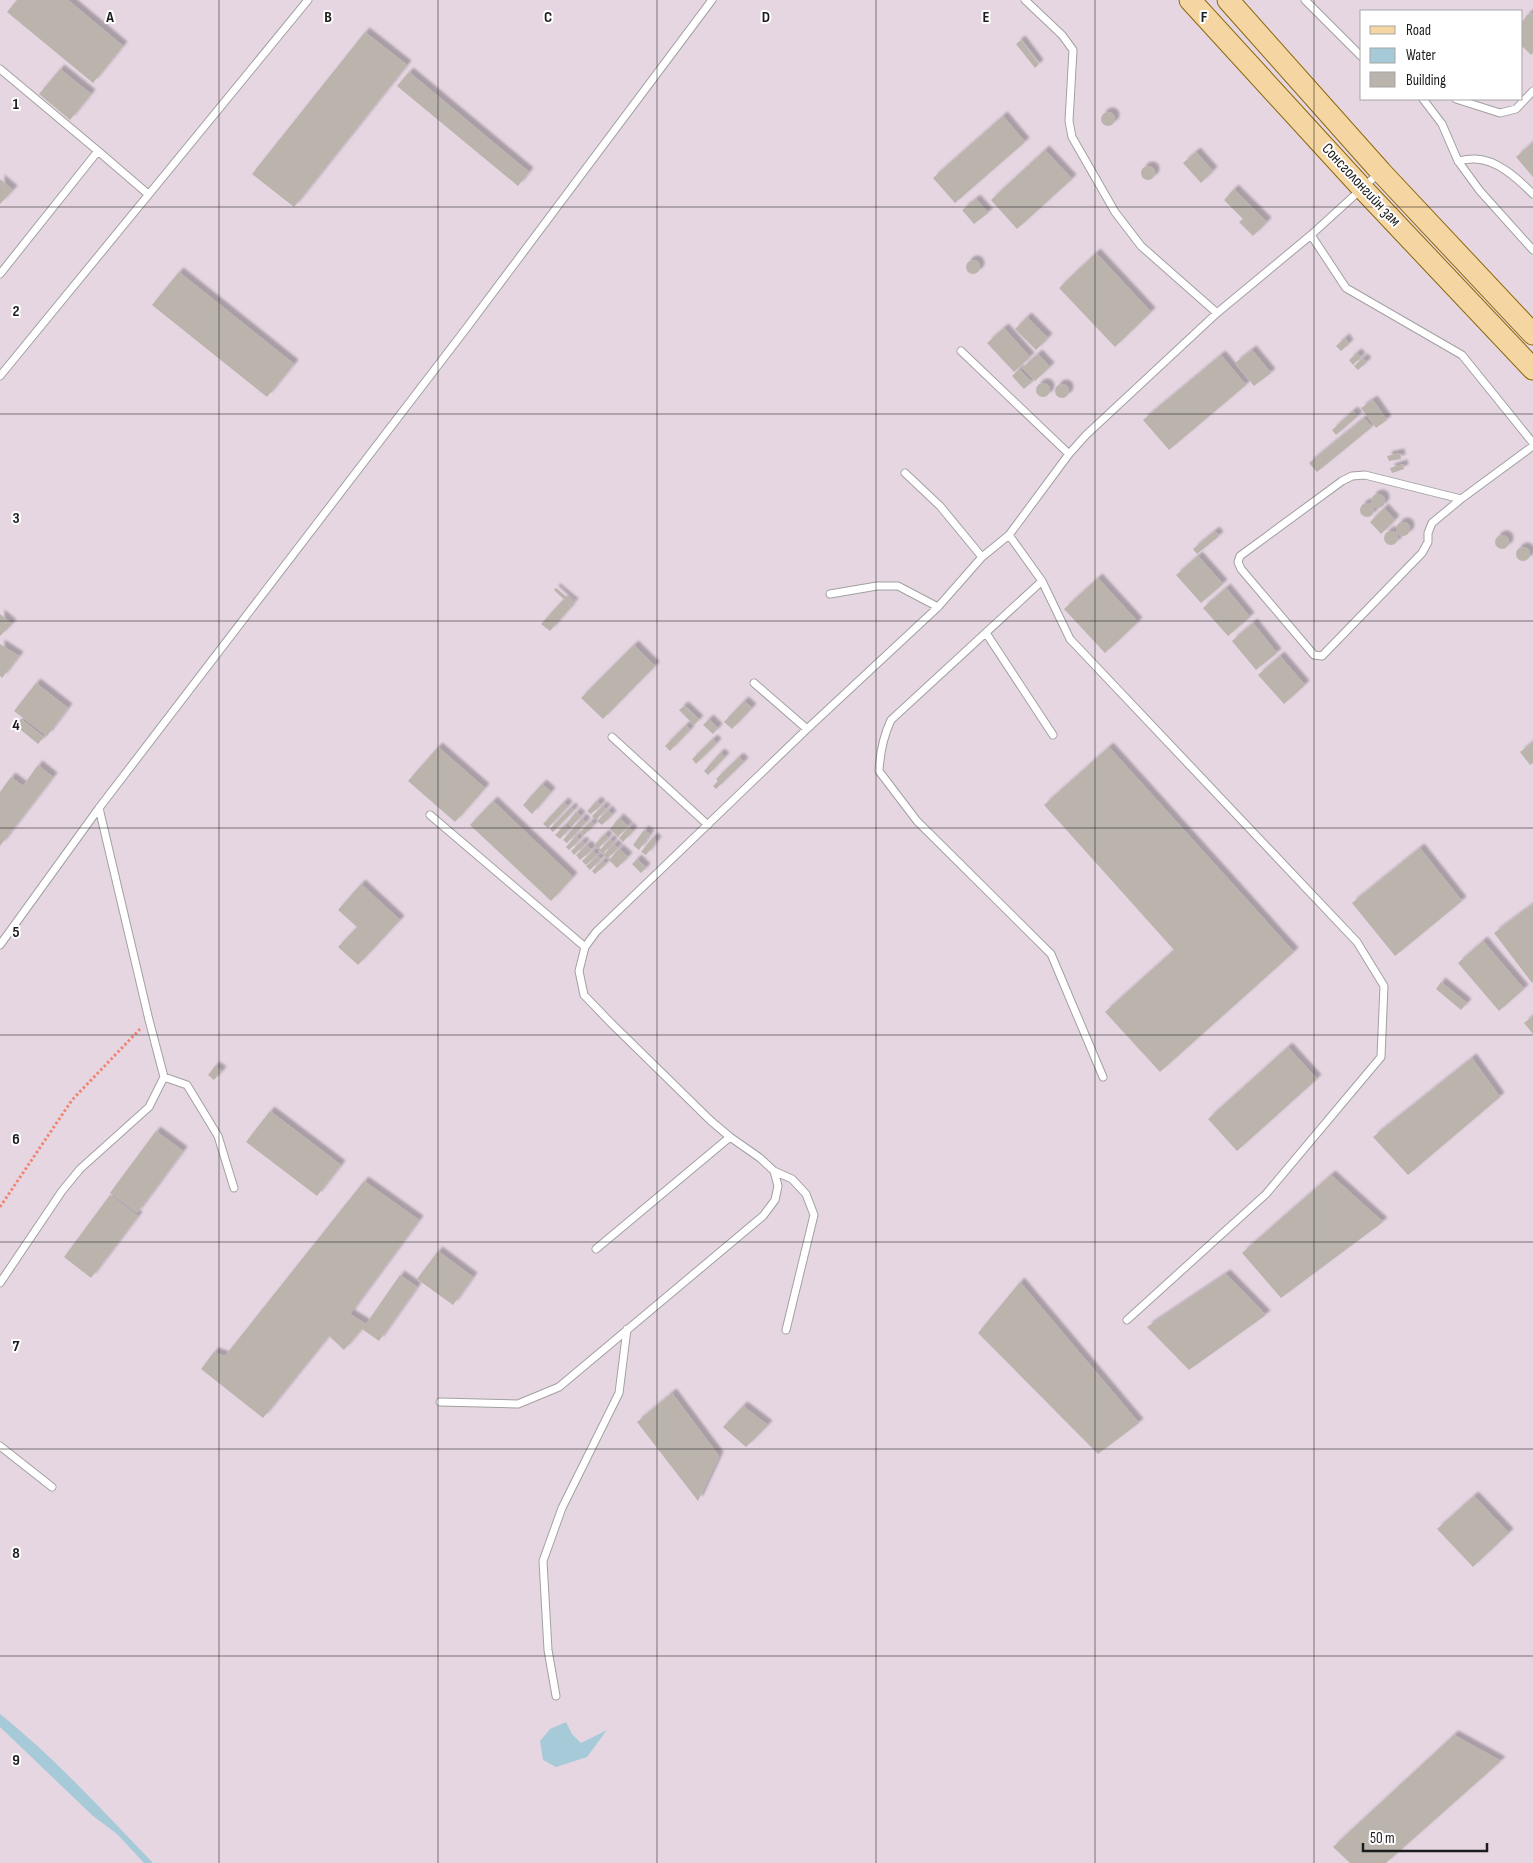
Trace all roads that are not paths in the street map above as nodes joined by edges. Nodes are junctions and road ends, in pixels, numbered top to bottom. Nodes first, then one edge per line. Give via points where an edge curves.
1 (308, 0) edge
2 (712, 0) edge
3 (1025, 0) edge
4 (1190, 0) edge
5 (1228, 0) edge
6 (1305, 0) edge
7 (1360, 55) edge
8 (0, 69) edge
9 (1533, 90) edge
10 (1424, 100) edge
11 (1459, 100) edge
12 (98, 151) junction
13 (1458, 161) junction
14 (1381, 172) junction
15 (1362, 188) junction
16 (148, 194) junction
17 (1533, 194) edge
18 (1311, 234) junction
19 (1533, 250) edge
20 (0, 274) edge
21 (1217, 313) junction
22 (1533, 334) edge
23 (961, 351) dead end
24 (1533, 369) edge
25 (1, 372) edge
26 (1533, 445) edge
27 (1069, 454) junction
28 (905, 474) dead end
29 (1461, 499) junction
30 (1009, 535) junction
31 (982, 557) junction
32 (1042, 581) junction
33 (830, 594) dead end
34 (938, 607) junction
35 (986, 633) junction
36 (754, 683) dead end
37 (807, 729) junction
38 (1053, 735) dead end
39 (612, 737) dead end
40 (99, 808) junction
41 (430, 816) dead end
42 (708, 824) junction
43 (0, 945) edge
44 (585, 947) junction
45 (1104, 1077) dead end
46 (164, 1078) junction
47 (730, 1137) junction
48 (774, 1171) junction
49 (234, 1188) dead end
50 (596, 1248) dead end
51 (0, 1283) edge
52 (1127, 1320) dead end
53 (627, 1329) junction
54 (786, 1330) dead end
55 (440, 1402) dead end
56 (0, 1446) edge
57 (52, 1487) dead end
58 (556, 1696) dead end

1 - 16 lane
2 - 40 lane via 465,330
3 - 21 lane via 1073,50 1069,121 1072,137 1115,212 1141,246
4 - 15 main road, Сонсголонгийн зам
5 - 14 main road, Сонсголонгийн зам
6 - 7 lane
8 - 12 lane
9 - 11 lane via 1516,109 1500,113
10 - 13 lane via 1442,124
12 - 16 lane
12 - 20 lane
13 - 17 lane via 1475,158 1495,164 1516,176
13 - 19 lane via 1480,191
14 - 15 lane
14 - 22 main road, Сонсголонгийн зам
15 - 18 lane
15 - 24 main road, Сонсголонгийн зам
16 - 25 lane
18 - 21 lane
18 - 26 lane via 1346,288 1462,355
21 - 27 lane
23 - 27 lane
26 - 29 lane
27 - 30 lane
28 - 31 lane via 940,506
29 - 29 lane via 1432,523 1422,553 1322,656 1314,655 1238,562 1240,556 1352,476 1365,475
30 - 31 lane
30 - 32 lane
31 - 34 lane
32 - 35 lane
32 - 52 lane via 1070,640 1357,942 1384,986 1381,1057 1266,1194
33 - 34 lane via 898,586
34 - 37 lane
35 - 38 lane
35 - 45 lane via 891,720 884,734 879,771 917,821 1051,954
36 - 37 lane
37 - 42 lane
39 - 42 lane
40 - 43 lane
40 - 46 lane
41 - 44 lane
42 - 44 lane via 596,932
44 - 47 lane via 579,970 584,995
46 - 49 lane via 187,1085 218,1136
46 - 51 lane via 150,1107 80,1169 62,1191
47 - 48 lane
47 - 50 lane
48 - 53 lane via 778,1186 775,1200 764,1216
48 - 54 lane via 792,1179 806,1194 814,1215
53 - 55 lane via 559,1387 518,1404
53 - 58 lane via 619,1393 562,1508 543,1560 548,1650
56 - 57 lane

